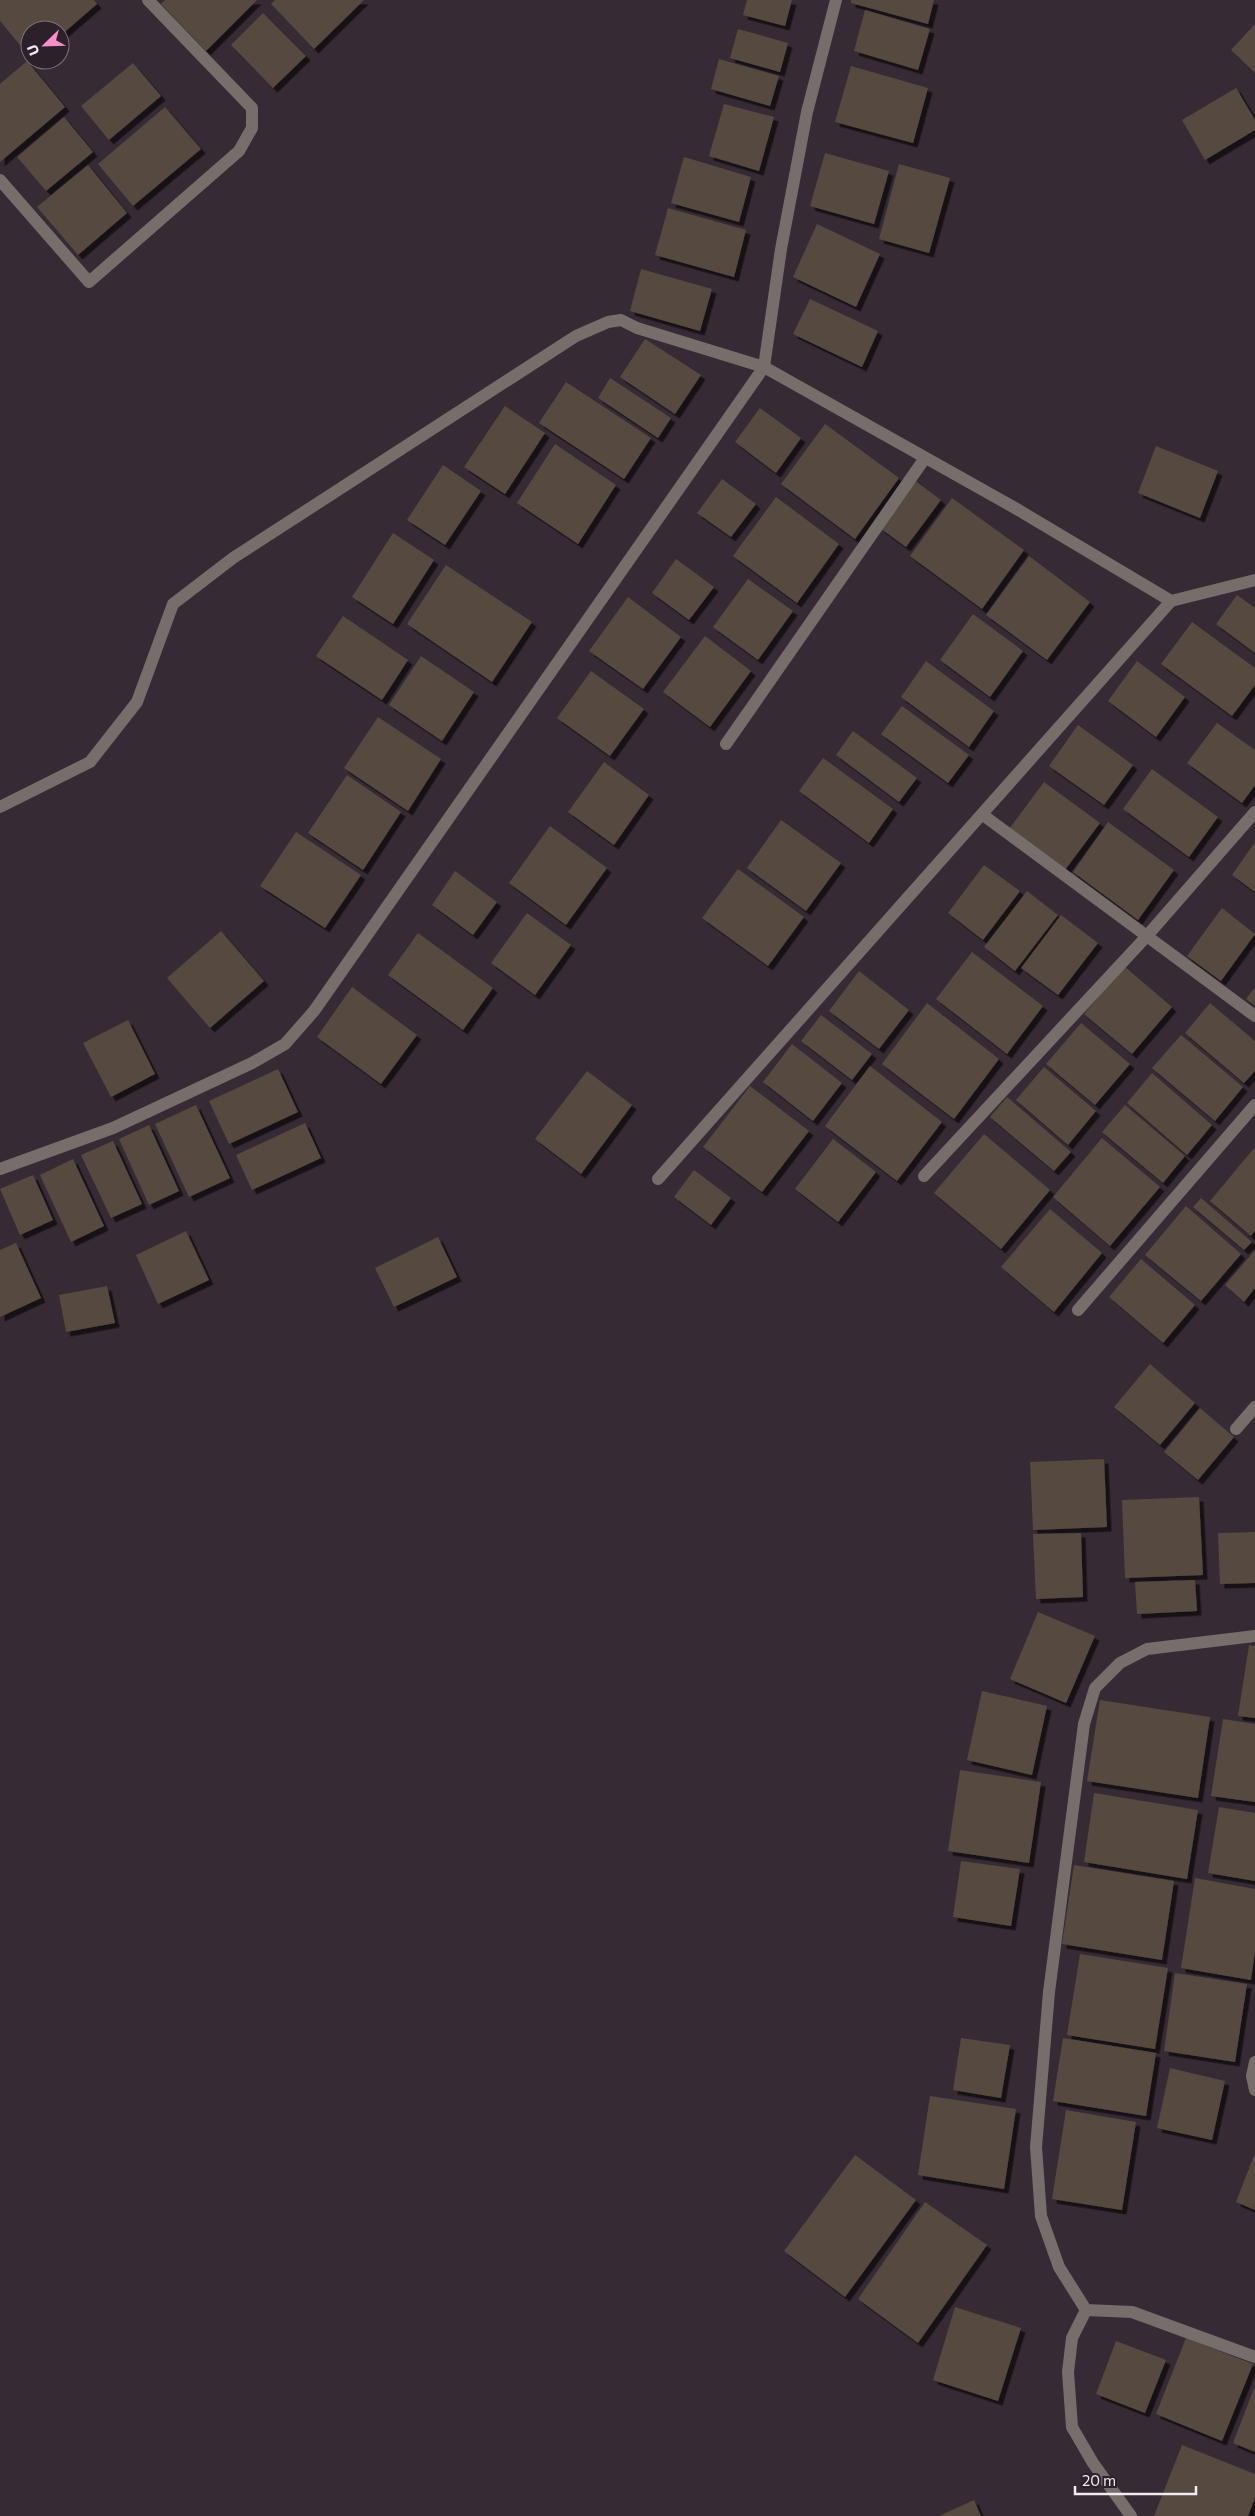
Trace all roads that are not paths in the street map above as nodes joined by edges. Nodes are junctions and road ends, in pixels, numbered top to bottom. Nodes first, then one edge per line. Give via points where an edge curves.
1 (148, 0) edge
2 (836, 0) edge
3 (0, 180) edge
4 (764, 367) junction
5 (925, 458) junction
6 (1255, 580) edge
7 (1170, 601) junction
8 (726, 744) dead end
9 (0, 807) edge
10 (1255, 812) edge
11 (983, 815) junction
12 (1146, 937) junction
13 (1255, 1016) edge
14 (1255, 1105) edge
15 (0, 1169) edge
16 (924, 1176) dead end
17 (658, 1179) dead end
18 (1078, 1310) dead end
19 (1255, 1407) edge
20 (1236, 1428) dead end
21 (1255, 1636) edge
22 (1255, 2062) edge
23 (1255, 2090) edge
24 (1086, 2310) junction
25 (1255, 2357) edge
26 (1131, 2516) edge

1 - 3 street via 252,108 252,128 239,150 89,282
2 - 4 street via 807,112 781,249
4 - 5 street
4 - 9 street via 637,328 622,320 608,322 576,336 233,558 173,604 137,702 90,762
4 - 15 street via 314,1011 285,1044 252,1063 113,1128
5 - 7 street
5 - 8 street
6 - 7 street
7 - 11 street
10 - 12 street
11 - 12 street
11 - 17 street
12 - 13 street
12 - 16 street
14 - 18 street
19 - 20 street
21 - 24 street via 1147,1649 1120,1663 1095,1688 1084,1724 1048,1992 1036,2147 1041,2216 1059,2267
22 - 23 street via 1252,2076
24 - 25 street via 1132,2312
24 - 26 street via 1072,2338 1068,2372 1072,2427

